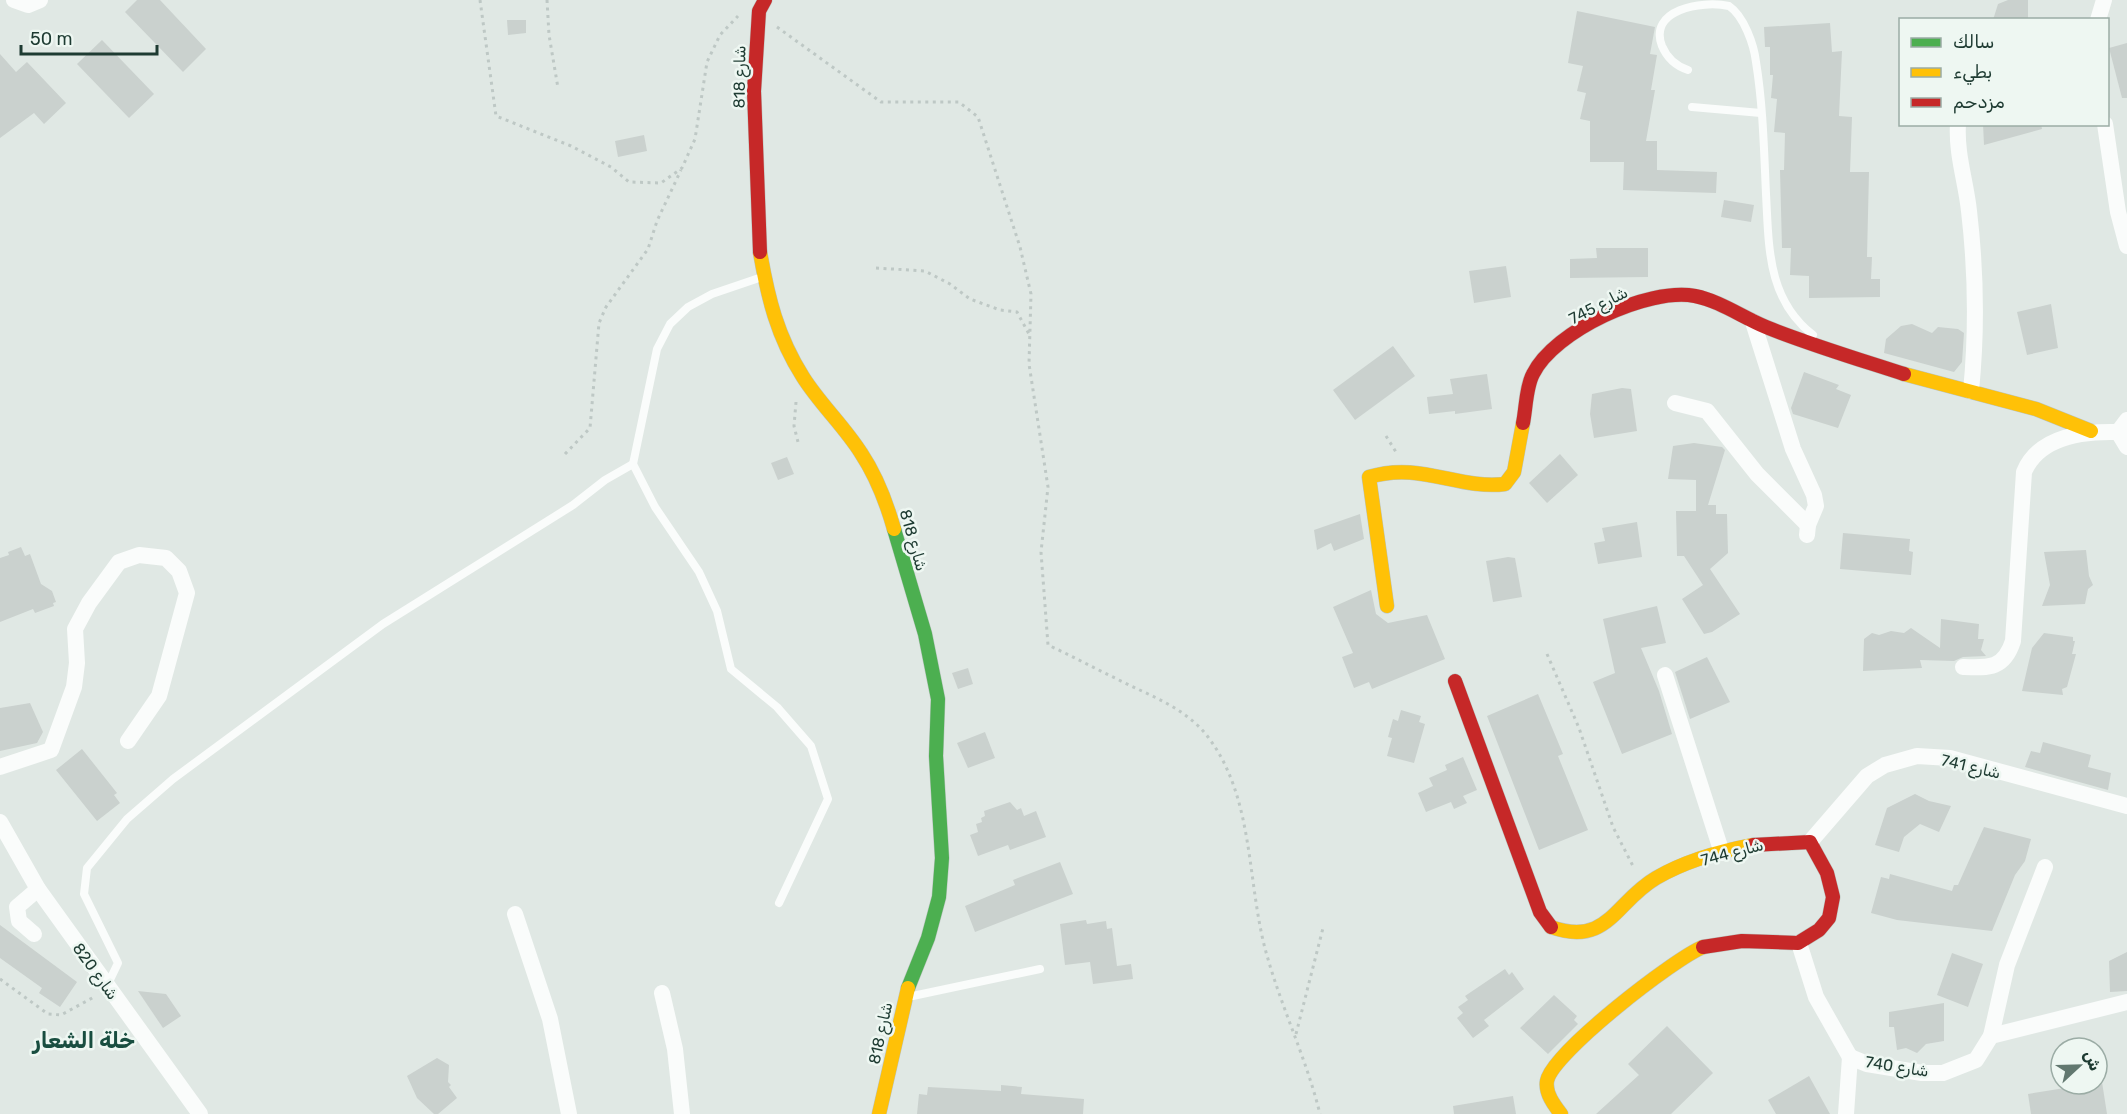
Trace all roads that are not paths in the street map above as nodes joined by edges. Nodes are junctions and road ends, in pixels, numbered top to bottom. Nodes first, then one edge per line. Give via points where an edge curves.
1 (14, 0) edge
2 (40, 0) edge
3 (2104, 0) edge
4 (762, 5) edge
5 (2099, 18) edge
6 (1688, 70) dead end
7 (1692, 107) dead end
8 (1761, 113) junction
9 (1958, 126) edge
10 (2105, 126) edge
11 (2127, 246) edge
12 (763, 277) junction
13 (1753, 322) junction
14 (1833, 350) junction
15 (1971, 391) junction
16 (1675, 403) dead end
17 (2122, 426) edge
18 (2091, 431) junction
19 (2127, 447) edge
20 (633, 464) junction
21 (1387, 606) dead end
22 (1963, 667) dead end
23 (1665, 675) dead end
24 (1455, 681) dead end
25 (128, 741) dead end
26 (0, 767) edge
27 (2127, 806) edge
28 (0, 822) edge
29 (1810, 842) junction
30 (1722, 853) junction
31 (2045, 867) dead end
32 (38, 889) junction
33 (779, 903) dead end
34 (515, 914) dead end
35 (34, 934) dead end
36 (1799, 943) junction
37 (1040, 969) dead end
38 (108, 988) junction
39 (662, 993) dead end
40 (904, 998) junction
41 (2127, 1002) edge
42 (1991, 1036) junction
43 (1850, 1057) junction
44 (200, 1114) edge
45 (569, 1114) edge
46 (682, 1114) edge
47 (879, 1114) edge
48 (1561, 1114) edge
49 (1846, 1114) edge

1 - 2 street via 28,5
3 - 5 street
4 - 12 street, شارع 818 via 754,91
6 - 8 lane via 1680,68 1665,53 1659,32 1661,23 1673,9 1697,0 1728,5 1737,13 1755,56
7 - 8 lane
8 - 14 lane via 1767,234 1775,282 1801,326
9 - 15 street via 1956,143 1969,209 1976,301
10 - 11 street
12 - 20 lane via 688,306 670,324 657,349
12 - 40 street, شارع 818 via 784,343 803,378 861,453 883,492 925,634 938,699 936,756 942,858 939,897 928,938
13 - 14 street, شارع 745
13 - 16 street via 1793,449 1815,495 1816,506 1808,530 1707,411
13 - 21 street, شارع 745 via 1709,300 1682,295 1624,308 1563,342 1539,363 1532,375 1514,472 1505,484 1406,470 1369,477
14 - 15 street, شارع 745
15 - 18 street, شارع 745
17 - 18 street
17 - 19 street
18 - 22 street via 2052,442 2028,462 2024,472 2013,641 2008,657 2000,664
20 - 33 lane via 655,507 699,572 717,611 730,669 777,706 811,746 821,773 828,799
20 - 38 lane via 383,624 173,779 127,819 87,868 84,894 118,963
23 - 30 street
24 - 30 street, شارع 744 via 1540,912 1550,927 1573,934 1590,933 1609,922 1655,879
25 - 26 street via 159,696 187,593 179,571 166,558 139,555 119,562 75,629 74,687 51,750
27 - 29 street, شارع 741 via 1950,758 1917,756 1885,765 1867,776
28 - 32 street, شارع 820
29 - 30 street, شارع 744 via 1790,840
29 - 36 street via 1831,882 1832,906 1826,924
31 - 42 street via 2007,965
32 - 35 street via 17,907 19,921
32 - 38 street, شارع 820
34 - 45 street via 550,1019
36 - 43 street via 1816,997
36 - 48 street via 1720,942 1678,960 1582,1037 1556,1064 1547,1078 1547,1091
37 - 40 lane
38 - 44 street, شارع 820
39 - 46 street via 675,1049
40 - 47 street, شارع 818
41 - 42 street
42 - 43 street, شارع 740 via 1976,1060 1943,1072 1922,1073 1867,1064
43 - 49 street, شارع 740

